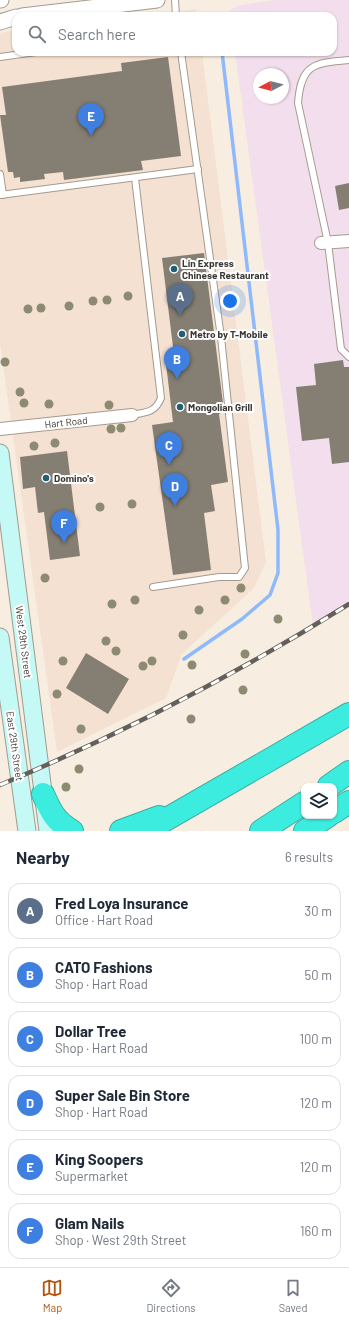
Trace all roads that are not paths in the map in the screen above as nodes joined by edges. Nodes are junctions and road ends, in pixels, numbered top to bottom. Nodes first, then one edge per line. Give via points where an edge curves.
1 (157, 0) edge
2 (174, 0) edge
3 (56, 12) edge
4 (176, 12) edge
5 (12, 18) edge
6 (0, 22) edge
7 (12, 55) edge
8 (182, 56) edge
9 (0, 57) edge
10 (349, 60) edge
11 (198, 169) junction
12 (0, 174) edge
13 (135, 178) junction
14 (2, 195) edge
15 (349, 241) edge
16 (324, 243) junction
17 (349, 357) edge
18 (132, 415) joint
19 (0, 429) edge
20 (0, 453) edge
21 (153, 587) dead end
22 (0, 637) edge
23 (349, 714) edge
24 (349, 772) edge
25 (333, 783) edge
26 (43, 794) junction
27 (349, 802) edge
28 (301, 805) edge
29 (190, 806) junction
30 (337, 810) edge
31 (323, 819) edge
32 (27, 831) edge
33 (48, 831) edge
34 (72, 831) edge
35 (121, 831) edge
36 (146, 831) edge
37 (262, 831) edge
38 (305, 831) edge

1 - 3 street
2 - 4 lane
5 - 6 street
7 - 9 lane
8 - 11 lane
10 - 16 lane via 322,63 305,73 299,85 298,103
11 - 13 lane
11 - 21 lane via 221,337 246,568 239,577 219,577
12 - 14 lane
13 - 14 lane
13 - 18 lane via 161,398 158,406 150,412
15 - 16 street
16 - 17 lane via 341,349
18 - 19 street, Hart Road
20 - 26 main road, West 29th Street
22 - 32 main road, East 29th Street
23 - 29 highway
24 - 25 highway
26 - 33 main road, West 29th Street
26 - 34 highway via 52,815
27 - 30 highway
28 - 37 highway
29 - 35 highway
29 - 36 highway
31 - 38 highway

